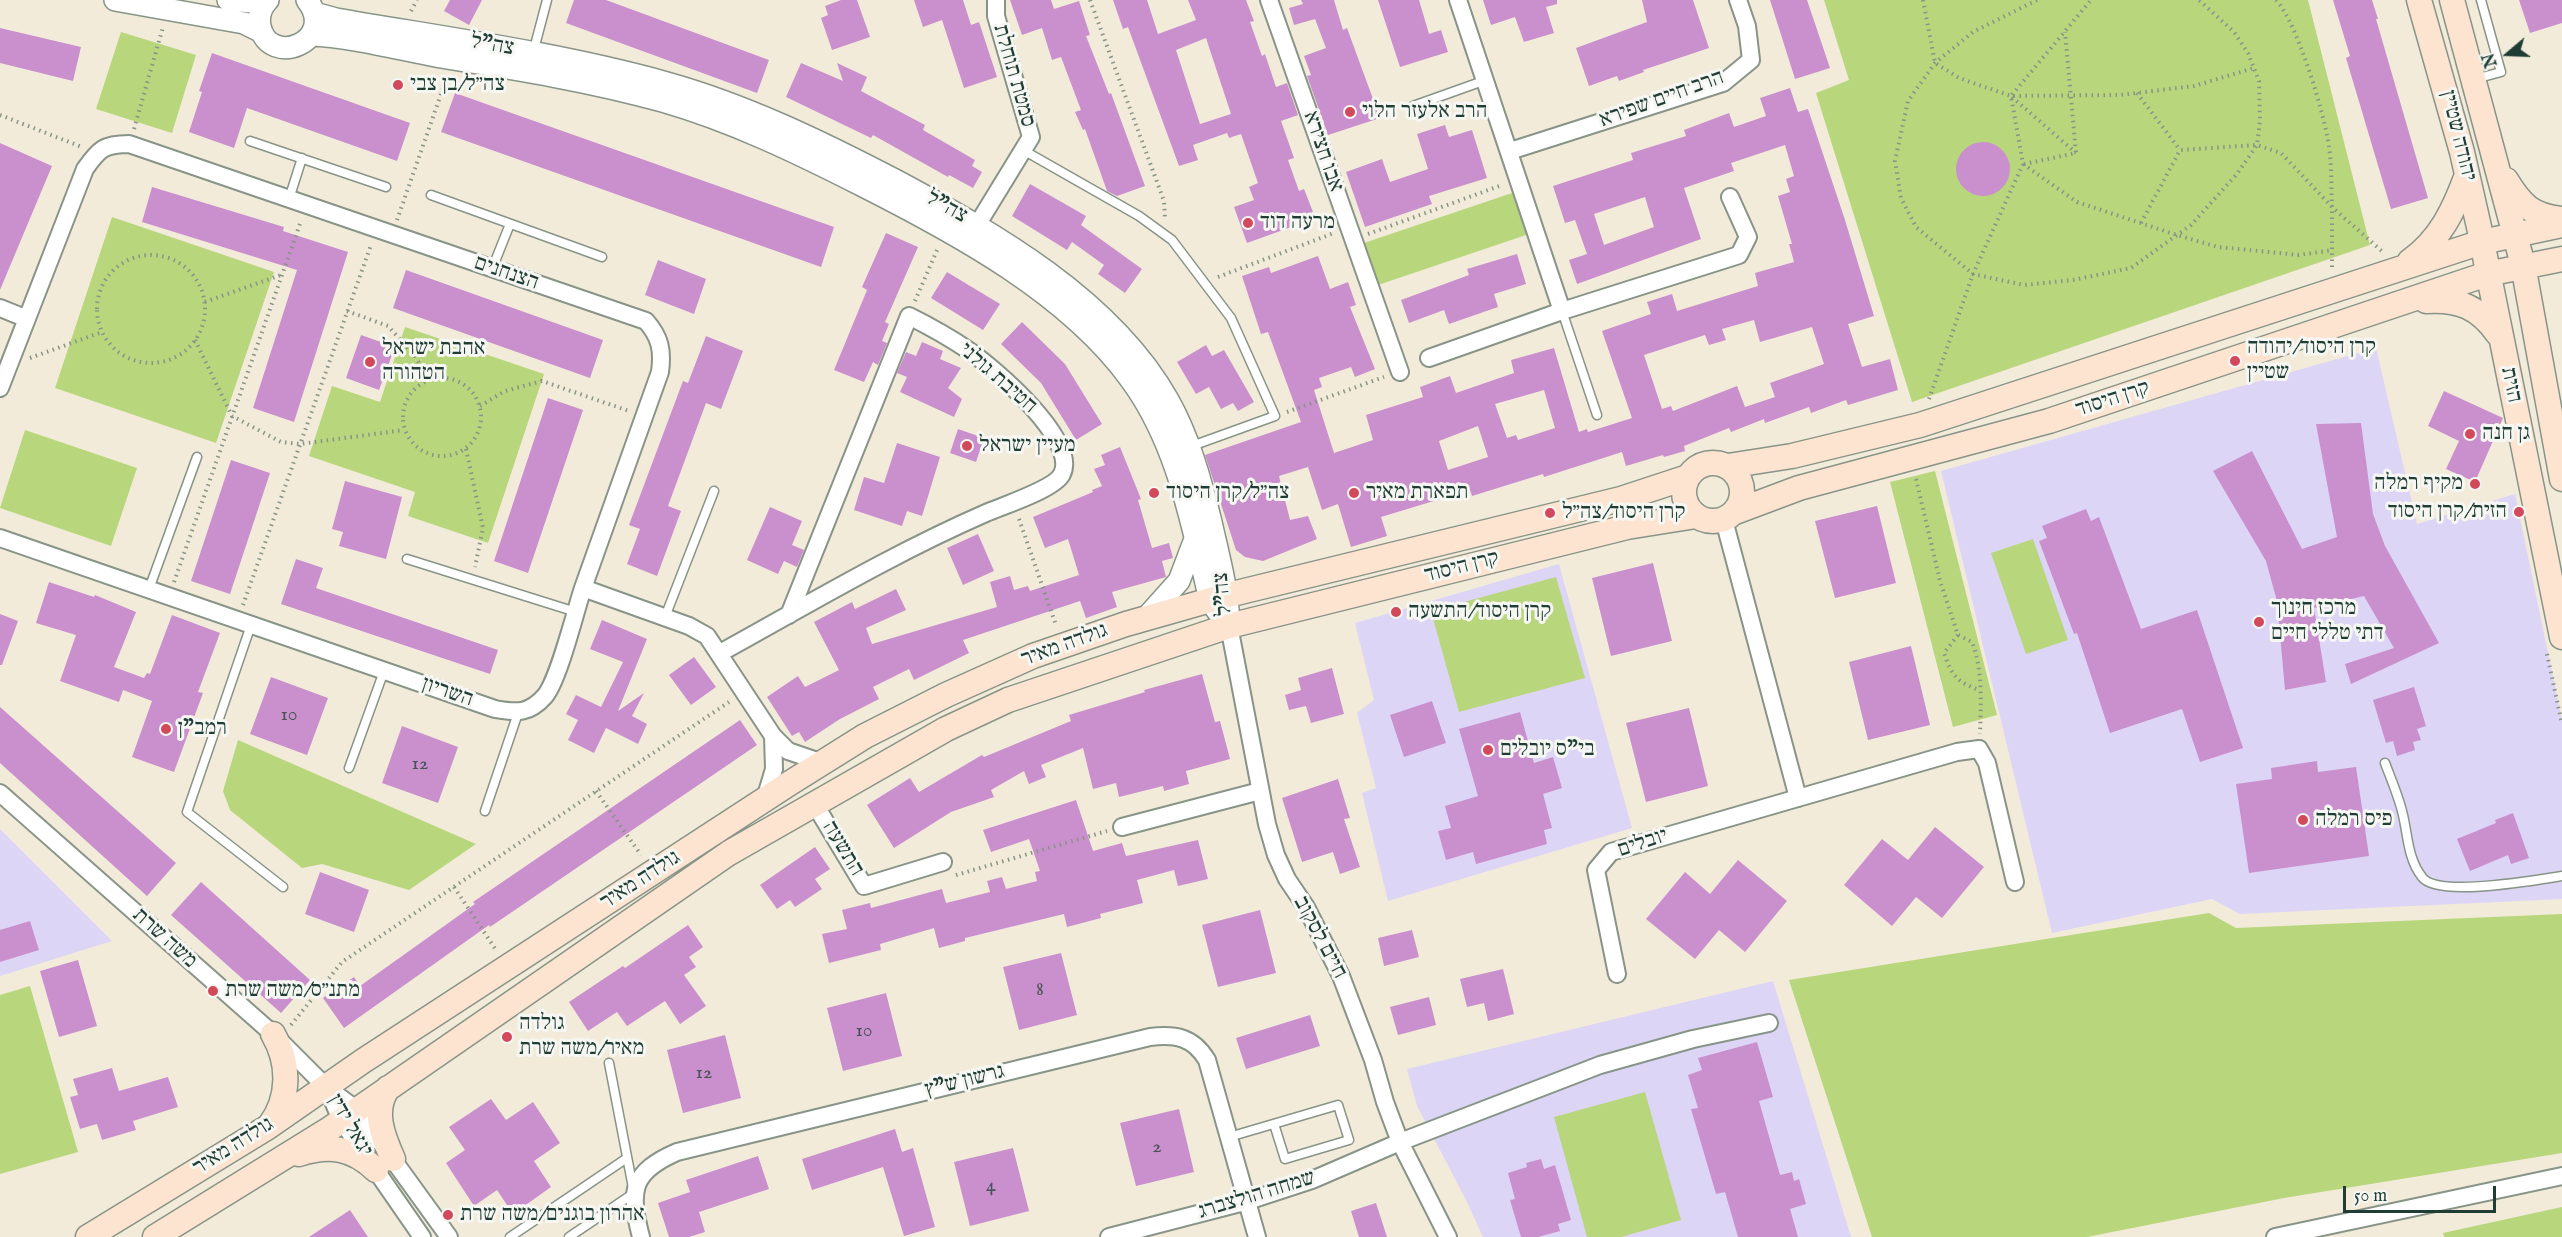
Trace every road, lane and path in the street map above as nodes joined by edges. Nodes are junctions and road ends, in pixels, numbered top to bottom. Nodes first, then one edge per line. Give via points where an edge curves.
1 (115, 0) edge
2 (228, 0) edge
3 (547, 0) edge
4 (996, 0) edge
5 (1090, 0) edge
6 (1269, 0) edge
7 (1458, 0) edge
8 (1738, 0) edge
9 (1923, 0) edge
10 (2037, 0) edge
11 (2091, 0) edge
12 (2199, 0) edge
13 (2276, 0) edge
14 (2419, 0) edge
15 (2452, 0) edge
16 (2481, 0) edge
17 (266, 2) edge
18 (312, 5) edge
19 (168, 9) junction
20 (262, 32) junction
21 (2065, 32) junction
22 (311, 35) junction
23 (533, 54) junction
24 (453, 59) junction
25 (1935, 63) junction
26 (2254, 68) junction
27 (2475, 79) junction
28 (1486, 80) junction
29 (2137, 93) junction
30 (2072, 95) junction
31 (2011, 96) junction
32 (1413, 106) dead end
33 (0, 115) edge
34 (250, 141) dead end
35 (129, 144) junction
36 (2257, 145) junction
37 (1023, 150) junction
38 (2180, 150) junction
39 (1510, 151) junction
40 (96, 153) junction
41 (2076, 153) junction
42 (302, 158) junction
43 (2024, 164) junction
44 (2500, 170) junction
45 (2467, 176) junction
46 (1519, 179) junction
47 (386, 187) dead end
48 (431, 195) dead end
49 (1730, 196) dead end
50 (289, 199) junction
51 (306, 205) junction
52 (2332, 207) junction
53 (2562, 219) edge
54 (2140, 223) junction
55 (510, 224) junction
56 (2562, 225) edge
57 (946, 230) junction
58 (384, 232) junction
59 (972, 233) junction
60 (2516, 233) junction
61 (1351, 234) junction
62 (1165, 235) junction
63 (2177, 235) junction
64 (2482, 242) junction
65 (2333, 250) junction
66 (603, 257) dead end
67 (2562, 259) edge
68 (2523, 265) junction
69 (2400, 268) junction
70 (492, 269) junction
71 (1973, 273) junction
72 (282, 274) junction
73 (2487, 274) junction
74 (1206, 282) junction
75 (2331, 291) junction
76 (205, 302) junction
77 (2409, 302) junction
78 (0, 308) edge
79 (347, 311) junction
80 (1562, 311) junction
81 (909, 316) junction
82 (25, 318) junction
83 (102, 332) junction
84 (2500, 337) junction
85 (195, 340) junction
86 (1429, 358) dead end
87 (8, 366) junction
88 (1400, 372) joint
89 (429, 380) junction
90 (0, 388) edge
91 (480, 406) junction
92 (1597, 415) dead end
93 (232, 416) junction
94 (644, 416) junction
95 (1275, 416) junction
96 (2556, 422) edge
97 (1920, 425) junction
98 (404, 430) junction
99 (300, 444) junction
100 (1188, 447) junction
101 (466, 449) junction
102 (197, 457) dead end
103 (1911, 459) junction
104 (1728, 466) junction
105 (1688, 477) junction
106 (2562, 479) edge
107 (714, 491) dead end
108 (1013, 501) junction
109 (1696, 516) junction
110 (1729, 516) junction
111 (0, 538) edge
112 (1195, 538) junction
113 (407, 559) dead end
114 (472, 579) junction
115 (583, 588) junction
116 (149, 589) junction
117 (169, 596) junction
118 (1219, 598) junction
119 (576, 612) junction
120 (789, 615) junction
121 (665, 617) junction
122 (1145, 619) junction
123 (244, 622) junction
124 (1228, 626) junction
125 (1958, 635) junction
126 (2562, 637) edge
127 (1063, 646) junction
128 (720, 653) junction
129 (384, 670) junction
130 (1979, 690) junction
131 (744, 692) junction
132 (518, 713) junction
133 (772, 736) junction
134 (1979, 750) junction
135 (823, 762) junction
136 (2385, 763) dead end
137 (349, 768) dead end
138 (596, 791) junction
139 (1260, 791) junction
140 (0, 793) edge
141 (1798, 798) junction
142 (765, 799) junction
143 (814, 803) junction
144 (485, 811) dead end
145 (1122, 826) joint
146 (943, 862) joint
147 (653, 873) junction
148 (2562, 876) edge
149 (2015, 882) dead end
150 (283, 887) dead end
151 (454, 887) junction
152 (508, 968) junction
153 (1617, 974) dead end
154 (1769, 1023) dead end
155 (276, 1037) junction
156 (609, 1063) dead end
157 (326, 1087) junction
158 (388, 1088) junction
159 (349, 1115) junction
160 (1274, 1124) junction
161 (268, 1127) junction
162 (1229, 1137) junction
163 (1400, 1142) junction
164 (627, 1158) junction
165 (280, 1160) junction
166 (384, 1164) junction
167 (2559, 1178) edge
168 (634, 1193) junction
169 (1248, 1201) junction
170 (88, 1237) edge
171 (155, 1237) edge
172 (422, 1237) edge
173 (449, 1237) edge
174 (510, 1237) edge
175 (569, 1237) edge
176 (641, 1237) edge
177 (1109, 1237) edge
178 (1257, 1237) edge
179 (1449, 1237) edge
180 (2275, 1237) edge

1 - 19 street
2 - 17 street
3 - 23 lane
4 - 37 street, סמטת תוחלת via 996,16 1031,137
5 - 62 path via 1164,201
6 - 61 street, אבו חצירא
7 - 28 street
8 - 39 street, הרב חיים שפירא via 1747,26 1751,60 1723,83
9 - 25 path
10 - 25 path via 1973,32
11 - 21 path
12 - 26 path via 2234,32
13 - 52 path via 2305,59 2329,146
14 - 45 main road, יהודה שטיין
15 - 27 main road, יהודה שטיין
16 - 27 lane via 2501,72
17 - 20 street via 260,17
18 - 22 street
18 - 23 street, צה"ל via 336,19
19 - 20 street via 244,23
19 - 35 path
20 - 22 street via 281,48 298,46
21 - 30 path
21 - 31 path
22 - 24 street, צה"ל
23 - 59 street, צה"ל via 667,83 810,137
24 - 57 street, צה"ל via 600,87 705,115 802,154
24 - 58 path
25 - 31 path via 1959,78
25 - 71 path via 1908,101 1900,129 1895,161 1901,198 1916,227
26 - 29 path via 2194,86
26 - 36 path via 2259,81
27 - 44 main road, יהודה שטיין
28 - 32 lane
28 - 39 street
29 - 30 path
29 - 38 path
30 - 31 path
30 - 41 path
31 - 41 path
31 - 43 path
33 - 40 path
34 - 42 lane
35 - 40 street via 111,144
35 - 50 street, הצנחנים
36 - 38 path
36 - 52 path via 2281,153
36 - 63 path via 2237,174
37 - 59 street, סמטת תוחלת
37 - 62 lane
38 - 54 path
39 - 46 street
40 - 82 street
41 - 43 path
42 - 47 lane
42 - 50 lane
43 - 54 path via 2077,202
43 - 71 path
44 - 53 main road via 2516,197 2528,208 2542,216
44 - 60 main road, יהודה שטיין
45 - 64 main road, יהודה שטיין
45 - 69 main road via 2442,229 2425,250
46 - 61 path
46 - 80 street
48 - 55 lane
49 - 80 street via 1748,237 1739,255
50 - 51 street, הצנחנים
51 - 58 street, הצנחנים
51 - 72 path
52 - 65 path
52 - 69 path
54 - 63 path
55 - 66 lane
55 - 70 lane
56 - 60 main road, קרן היסוד
57 - 59 street, צה"ל
57 - 81 path
58 - 70 street, הצנחנים
58 - 79 path
59 - 100 street, צה"ל via 1070,290 1127,343 1168,401
59 - 112 street, צה"ל via 983,251 1087,330 1119,364 1151,410 1179,477
60 - 64 main road, קרן היסוד
60 - 68 main road, יהודה שטיין
61 - 74 path
61 - 88 street, אבו חצירא
62 - 74 lane
63 - 65 path via 2218,247 2300,255
63 - 71 path via 2131,268 2073,280 2024,285
64 - 69 main road, קרן היסוד
64 - 73 main road, יהודה שטיין
65 - 75 path
67 - 68 main road, קרן היסוד
68 - 73 main road, קרן היסוד
68 - 96 main road, הזית
69 - 75 main road, קרן היסוד
70 - 94 street, הצנחנים via 646,321 657,334 662,358
71 - 97 path
72 - 76 path
72 - 93 path
73 - 77 main road, קרן היסוד
73 - 84 main road, הזית
74 - 95 lane via 1231,318
75 - 97 main road, קרן היסוד
76 - 83 path via 200,284 188,269 163,255 145,254 112,271 101,287 97,314
76 - 85 path via 203,323
77 - 84 main road via 2463,303 2488,320
77 - 103 main road, קרן היסוד via 2049,421
78 - 82 street
79 - 89 path via 388,326 415,356
79 - 99 path
80 - 86 street
80 - 92 lane
81 - 108 street, חטיבת גולני via 969,351 1004,378 1041,418 1062,450 1066,464 1062,476
81 - 120 street
82 - 87 street
83 - 85 path via 113,347 129,358 147,363 165,361 182,353
83 - 87 path
84 - 126 main road, הזית
85 - 93 path
87 - 90 street
88 - 95 path
89 - 91 path via 442,378 463,384 474,393
89 - 98 path via 408,398 403,411
91 - 94 path via 505,391 542,381
91 - 101 path via 481,427 476,440
93 - 99 path via 281,442
93 - 117 path
94 - 115 street, הצנחנים
95 - 100 lane
96 - 106 main road, הזית
97 - 104 main road, קרן היסוד via 1792,456
98 - 99 path
98 - 101 path via 411,442 434,456 454,456
99 - 123 path
100 - 118 street, צה"ל via 1198,471
101 - 114 path via 483,528
102 - 116 lane
103 - 110 main road, קרן היסוד via 1799,488
103 - 125 path via 1940,581
104 - 105 main road via 1706,463
104 - 110 main road via 1739,477 1743,491
105 - 109 main road via 1685,498
105 - 118 main road, קרן היסוד via 1621,499
107 - 121 lane
108 - 120 street, חטיבת גולני via 880,565
108 - 127 path
109 - 110 main road via 1709,521
109 - 124 main road, קרן היסוד via 1627,527
110 - 141 street
111 - 116 street, השריון
112 - 118 street, צה"ל
112 - 122 street via 1179,581
113 - 114 lane
114 - 119 lane
115 - 119 street
115 - 121 street
116 - 117 street, השריון
117 - 123 street, השריון
118 - 122 main road, גולדה מאיר
118 - 124 street, צה"ל
119 - 132 street via 546,695
120 - 128 street, חטיבת גולני
121 - 128 street via 707,636
122 - 127 main road, גולדה מאיר
123 - 129 street, השריון
123 - 150 lane via 186,812
124 - 139 street, חיים לסקוב
124 - 143 main road, גולדה מאיר via 1008,700 946,729
125 - 130 path via 1972,642 1980,672
125 - 130 path via 1944,653 1948,666 1959,683
127 - 135 main road, גולדה מאיר via 946,695
128 - 131 street
129 - 132 street, השריון via 495,709
129 - 137 lane
130 - 134 path
131 - 133 street
131 - 138 path
132 - 144 lane
133 - 135 street via 788,751
133 - 142 street via 774,769
134 - 141 street, יובלים via 1957,752
134 - 149 street via 1987,763
135 - 142 main road, גולדה מאיר
136 - 148 lane via 2403,813 2408,845 2422,878 2431,885 2477,887
138 - 147 path
138 - 151 path
139 - 145 street
139 - 163 street, חיים לסקוב via 1276,855 1341,976
140 - 155 street, משה שרת
141 - 153 street, יובלים via 1611,852 1596,870
142 - 147 main road, גולדה מאיר
143 - 146 street, התשעה via 864,886
143 - 158 main road, גולדה מאיר via 729,853
145 - 146 path via 956,875
147 - 152 main road, גולדה מאיר
151 - 152 path
151 - 155 path via 342,962
152 - 157 main road, גולדה מאיר
154 - 163 street, שמחה הולצברג via 1600,1065
155 - 157 street, משה שרת
155 - 161 main road via 286,1085 280,1108
156 - 164 lane
157 - 159 street, יגאל ידין
157 - 161 main road, גולדה מאיר
158 - 159 main road, גולדה מאיר
158 - 166 main road via 380,1105
159 - 165 main road, גולדה מאיר
159 - 166 street, יגאל ידין
160 - 160 lane via 1338,1105 1349,1140 1285,1160
160 - 162 lane
161 - 170 main road, גולדה מאיר
162 - 168 street, גרשון ש"ץ via 1200,1048 1189,1040 1166,1035 677,1152 658,1160 642,1174
162 - 169 street, גרשון ש"ץ
163 - 169 street, שמחה הולצברג via 1341,1170
163 - 179 street, חיים לסקוב
164 - 168 lane
164 - 174 lane
165 - 166 main road via 314,1150 340,1148
165 - 171 main road, גולדה מאיר
166 - 172 street, יגאל ידין
166 - 173 street, יגאל ידין
167 - 180 street
168 - 175 lane
168 - 176 street
169 - 177 street, שמחה הולצברג
169 - 178 street, גרשון ש"ץ

